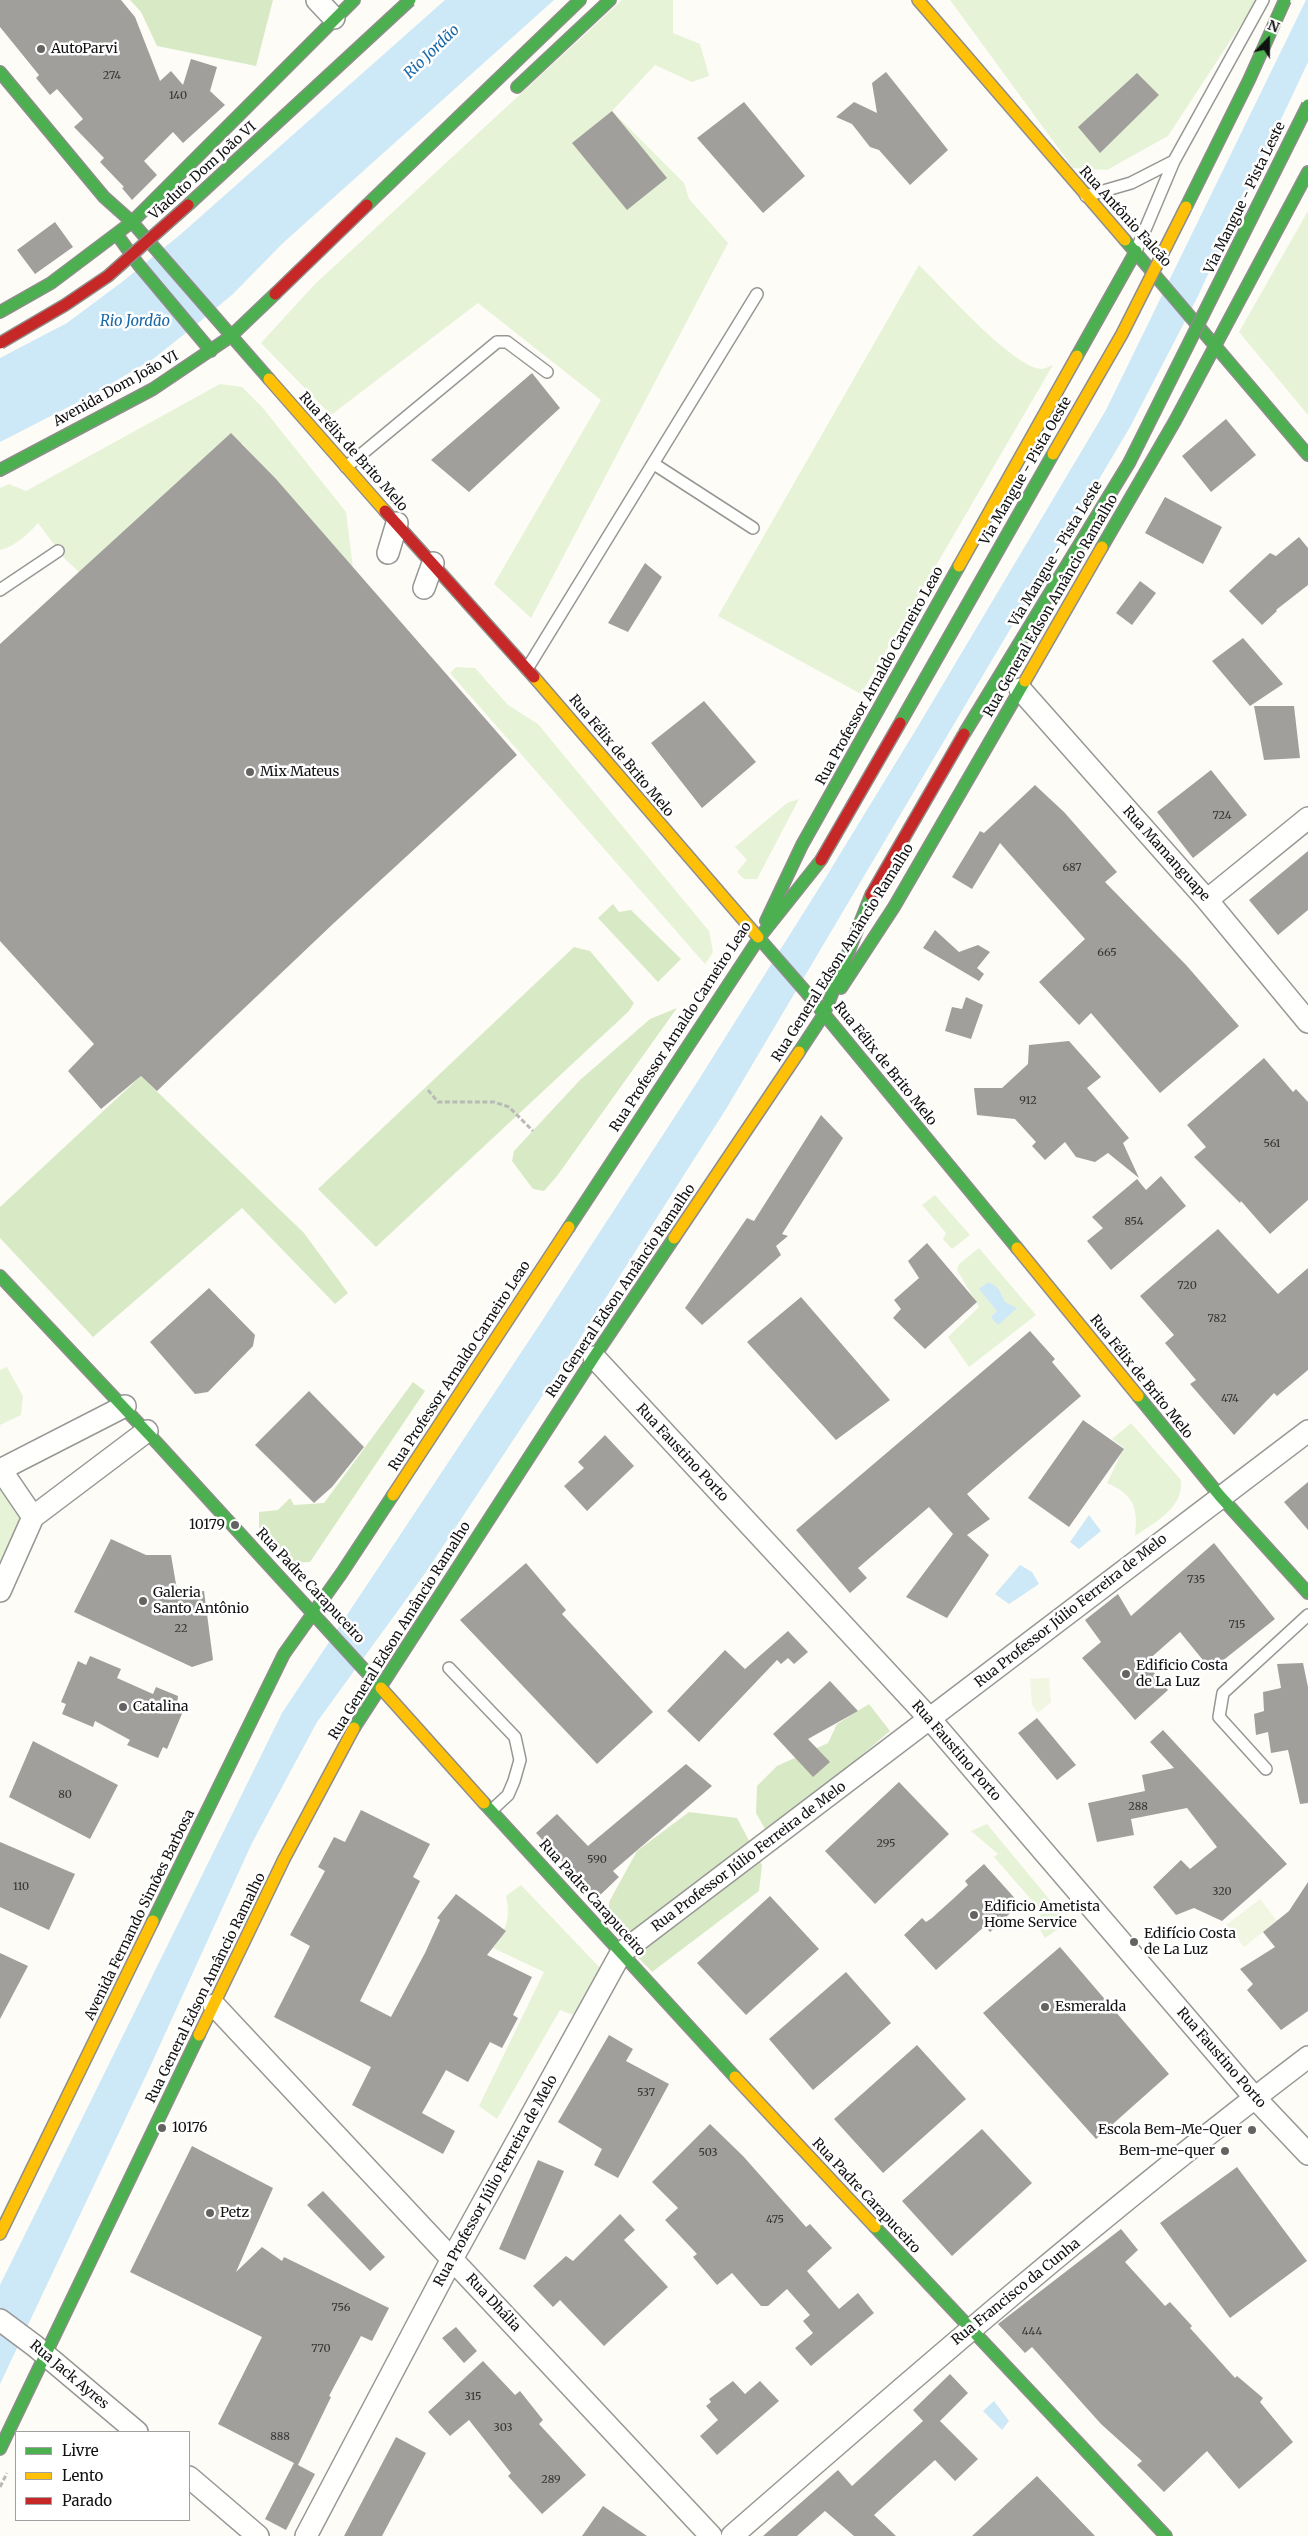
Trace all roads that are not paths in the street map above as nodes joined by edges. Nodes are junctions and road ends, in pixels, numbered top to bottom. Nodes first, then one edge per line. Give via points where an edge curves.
1 (317, 0) edge
2 (354, 0) edge
3 (410, 0) edge
4 (580, 0) edge
5 (610, 0) edge
6 (918, 0) edge
7 (1263, 0) edge
8 (1285, 0) edge
9 (334, 18) junction
10 (0, 72) edge
11 (510, 94) dead end
12 (1308, 105) edge
13 (1174, 161) junction
14 (1308, 172) edge
15 (1085, 196) junction
16 (132, 222) junction
17 (118, 234) junction
18 (1136, 251) junction
19 (338, 252) dead end
20 (307, 263) junction
21 (757, 294) dead end
22 (0, 312) edge
23 (230, 337) junction
24 (0, 343) edge
25 (1215, 346) junction
26 (211, 351) junction
27 (547, 372) dead end
28 (1308, 455) edge
29 (654, 464) junction
30 (346, 468) junction
31 (0, 470) edge
32 (397, 524) junction
33 (753, 528) dead end
34 (58, 551) dead end
35 (388, 554) dead end
36 (433, 563) junction
37 (424, 588) dead end
38 (0, 590) edge
39 (526, 668) junction
40 (1020, 690) junction
41 (1308, 818) edge
42 (1208, 900) junction
43 (759, 938) junction
44 (824, 1014) junction
45 (1308, 1022) edge
46 (0, 1276) edge
47 (594, 1357) junction
48 (125, 1406) junction
49 (1308, 1431) edge
50 (147, 1432) junction
51 (0, 1470) edge
52 (1220, 1496) junction
53 (33, 1517) junction
54 (0, 1591) edge
55 (1308, 1593) edge
56 (315, 1614) junction
57 (1308, 1615) edge
58 (449, 1668) dead end
59 (379, 1683) junction
60 (930, 1719) junction
61 (1266, 1769) dead end
62 (493, 1809) junction
63 (621, 1953) junction
64 (214, 2005) junction
65 (1308, 2057) edge
66 (1255, 2098) junction
67 (1308, 2154) edge
68 (0, 2234) edge
69 (452, 2260) junction
70 (0, 2320) edge
71 (969, 2330) junction
72 (40, 2350) junction
73 (136, 2431) edge
74 (0, 2449) edge
75 (190, 2478) edge
76 (258, 2536) edge
77 (306, 2536) edge
78 (711, 2536) edge
79 (732, 2536) edge
80 (1166, 2536) edge

1 - 9 street
2 - 9 main road
3 - 24 main road, Viaduto Dom João VI, bridge via 108,276
4 - 20 main road
5 - 11 main road
6 - 15 main road, Rua Antônio Falcão
7 - 13 lane
8 - 43 main road, Via Mangue - Pista Oeste, bridge via 1249,80 1122,334 821,860
9 - 16 main road
10 - 16 main road, Rua Félix de Brito Melo via 104,197
12 - 44 main road, Via Mangue - Pista Leste, bridge via 1129,463 929,792 871,895
13 - 15 lane via 1131,182
13 - 18 lane
14 - 25 main road, Rua General Edson Amâncio Ramalho
15 - 18 main road, Rua Antônio Falcão
16 - 17 main road
16 - 23 main road, Rua Félix de Brito Melo
17 - 22 main road via 51,283
17 - 26 main road via 138,264
18 - 25 main road, Rua Antônio Falcão, bridge
18 - 43 main road, Rua Professor Arnaldo Carneiro Leao via 802,846
19 - 20 main road
20 - 23 main road, Avenida Dom João VI
21 - 29 lane
23 - 26 main road, Avenida Dom João VI
23 - 30 main road, Rua Félix de Brito Melo
25 - 28 main road, Rua Antônio Falcão
25 - 40 main road, Rua General Edson Amâncio Ramalho
26 - 31 main road, Avenida Dom João VI via 153,389
27 - 30 lane via 507,342 497,342
29 - 33 lane
29 - 39 lane
30 - 32 main road, Rua Félix de Brito Melo
32 - 35 street
32 - 36 main road, Rua Félix de Brito Melo
34 - 38 lane
36 - 37 street
36 - 39 main road, Rua Félix de Brito Melo
39 - 43 main road, Rua Félix de Brito Melo
40 - 42 street, Rua Mamanguape
40 - 44 main road, Rua General Edson Amâncio Ramalho via 894,906
41 - 42 street
42 - 45 street, Rua Mamanguape
43 - 44 main road, Rua Félix de Brito Melo
43 - 56 main road, Rua Professor Arnaldo Carneiro Leao
44 - 47 main road, Rua General Edson Amâncio Ramalho
44 - 52 main road, Rua Félix de Brito Melo
46 - 48 main road, Rua Padre Carapuceiro
47 - 59 main road, Rua General Edson Amâncio Ramalho
47 - 60 street, Rua Faustino Porto
48 - 50 main road, Rua Padre Carapuceiro
48 - 51 street
49 - 52 street, Rua Professor Júlio Ferreira de Melo
50 - 53 street
50 - 56 main road, Rua Padre Carapuceiro
51 - 53 street
52 - 55 main road, Rua Félix de Brito Melo
52 - 60 street, Rua Professor Júlio Ferreira de Melo
53 - 54 street
56 - 59 main road, Rua Padre Carapuceiro
56 - 68 main road, Avenida Fernando Simões Barbosa via 284,1654
57 - 61 lane via 1223,1693 1219,1717
58 - 62 lane via 515,1737 520,1760 514,1781 508,1795
59 - 62 main road, Rua Padre Carapuceiro
59 - 64 main road, Rua General Edson Amâncio Ramalho via 303,1824
60 - 63 street, Rua Professor Júlio Ferreira de Melo
60 - 66 street, Rua Faustino Porto
62 - 63 main road, Rua Padre Carapuceiro
63 - 69 street, Rua Professor Júlio Ferreira de Melo
63 - 71 main road, Rua Padre Carapuceiro
64 - 69 street, Rua Dhália
64 - 72 main road, Rua General Edson Amâncio Ramalho
65 - 66 street, Rua Francisco da Cunha
66 - 67 street, Rua Faustino Porto
66 - 71 street, Rua Francisco da Cunha
69 - 77 street, Rua Professor Júlio Ferreira de Melo
69 - 78 street, Rua Dhália
70 - 72 street, Rua Jack Ayres
71 - 79 street, Rua Francisco da Cunha
71 - 80 main road, Rua Padre Carapuceiro
72 - 73 street, Rua Jack Ayres
72 - 74 main road, Rua General Edson Amâncio Ramalho
75 - 76 street

